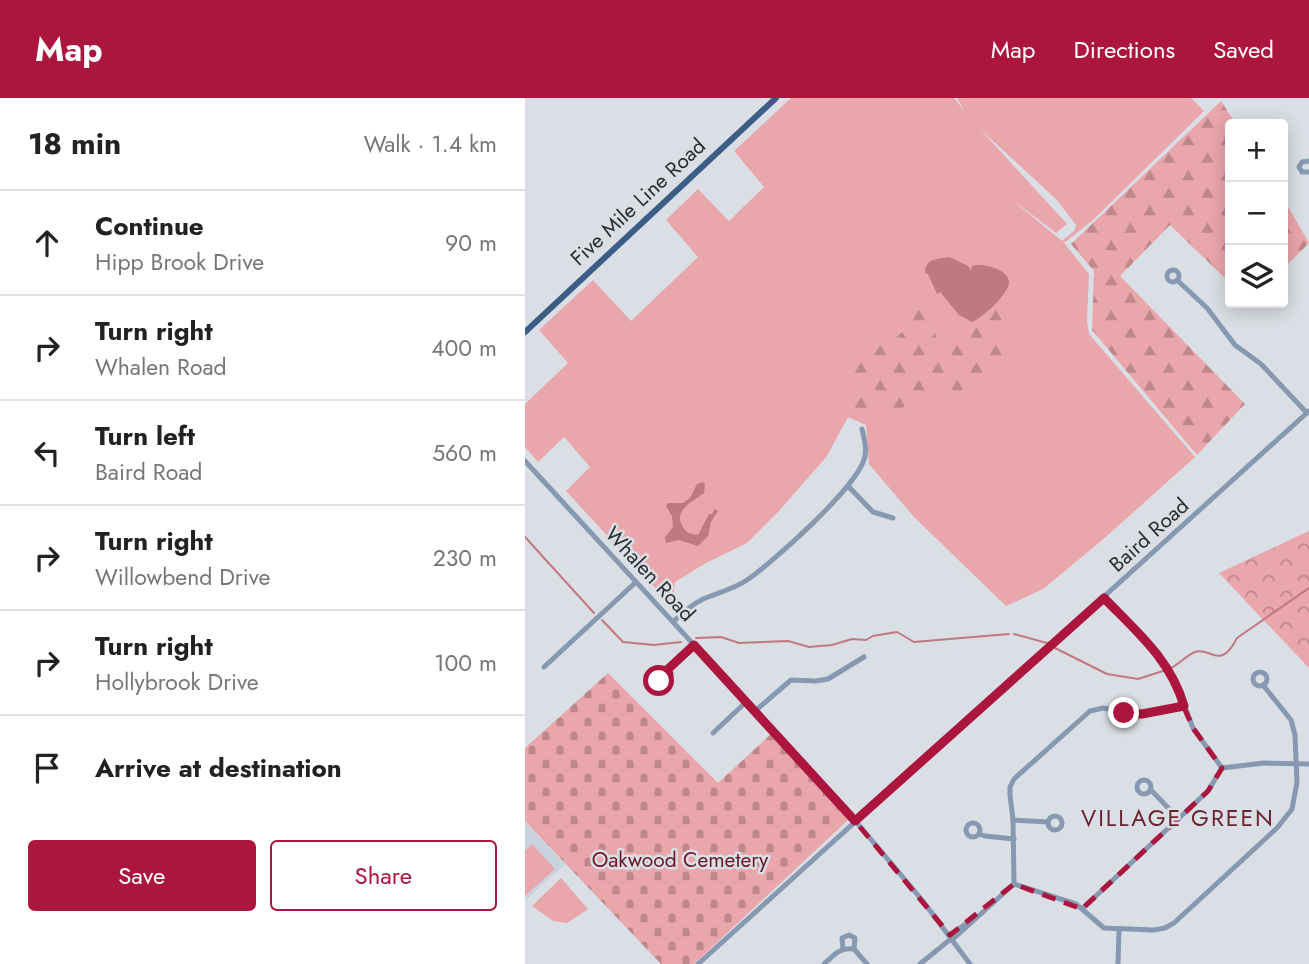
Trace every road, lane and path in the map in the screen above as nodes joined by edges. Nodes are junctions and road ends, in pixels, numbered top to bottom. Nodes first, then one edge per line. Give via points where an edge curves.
1 (776, 98) edge
2 (1309, 161) edge
3 (1309, 172) edge
4 (1177, 280) dead end
5 (525, 332) edge
6 (1308, 412) edge
7 (862, 429) dead end
8 (525, 461) edge
9 (848, 486) junction
10 (893, 518) dead end
11 (636, 582) junction
12 (1104, 598) junction
13 (673, 622) junction
14 (694, 645) junction
15 (864, 657) dead end
16 (544, 667) dead end
17 (667, 670) dead end
18 (1263, 685) dead end
19 (746, 702) junction
20 (1184, 706) junction
21 (755, 712) junction
22 (713, 733) dead end
23 (1298, 763) junction
24 (1309, 764) edge
25 (1222, 768) junction
26 (1150, 789) dead end
27 (1178, 818) junction
28 (1013, 820) junction
29 (855, 821) junction
30 (1048, 822) dead end
31 (979, 834) dead end
32 (1014, 839) junction
33 (1014, 884) junction
34 (1082, 909) junction
35 (1119, 930) junction
36 (951, 937) junction
37 (843, 948) junction
38 (854, 948) junction
39 (698, 964) edge
40 (824, 964) edge
41 (867, 964) edge
42 (920, 964) edge
43 (970, 964) edge
44 (1118, 964) edge

1 - 5 main road, Five Mile Line Road
2 - 3 street via 1303,160 1299,167
4 - 6 street via 1207,308 1232,342
6 - 12 street, Baird Road
7 - 9 street via 866,456
8 - 11 street, Whalen Road
9 - 10 street via 873,513
9 - 13 street via 798,538 750,578 701,600
11 - 13 street, Whalen Road
11 - 16 street
12 - 20 street via 1164,662
12 - 29 street, Baird Road
13 - 14 street, Whalen Road
14 - 17 street
14 - 19 street, Whalen Road
15 - 21 street via 828,679 791,680
18 - 23 street via 1291,720
19 - 21 street, Whalen Road
19 - 22 street
20 - 25 street via 1197,736
20 - 28 street via 1142,714 1090,710 1011,782
21 - 29 street, Whalen Road
23 - 24 street
23 - 25 street
23 - 35 street via 1292,808 1277,828 1170,926
25 - 27 street via 1208,791
26 - 27 street
27 - 34 street
28 - 30 street
28 - 32 street
29 - 36 street, Whalen Road
29 - 39 street, Baird Road via 709,959
31 - 32 street
32 - 33 street
33 - 34 street
33 - 36 street
34 - 35 street via 1099,926
35 - 44 street
36 - 42 street
36 - 43 street, Whalen Road
37 - 38 street
37 - 38 street via 842,938 849,934 855,938
37 - 40 street
38 - 41 street

